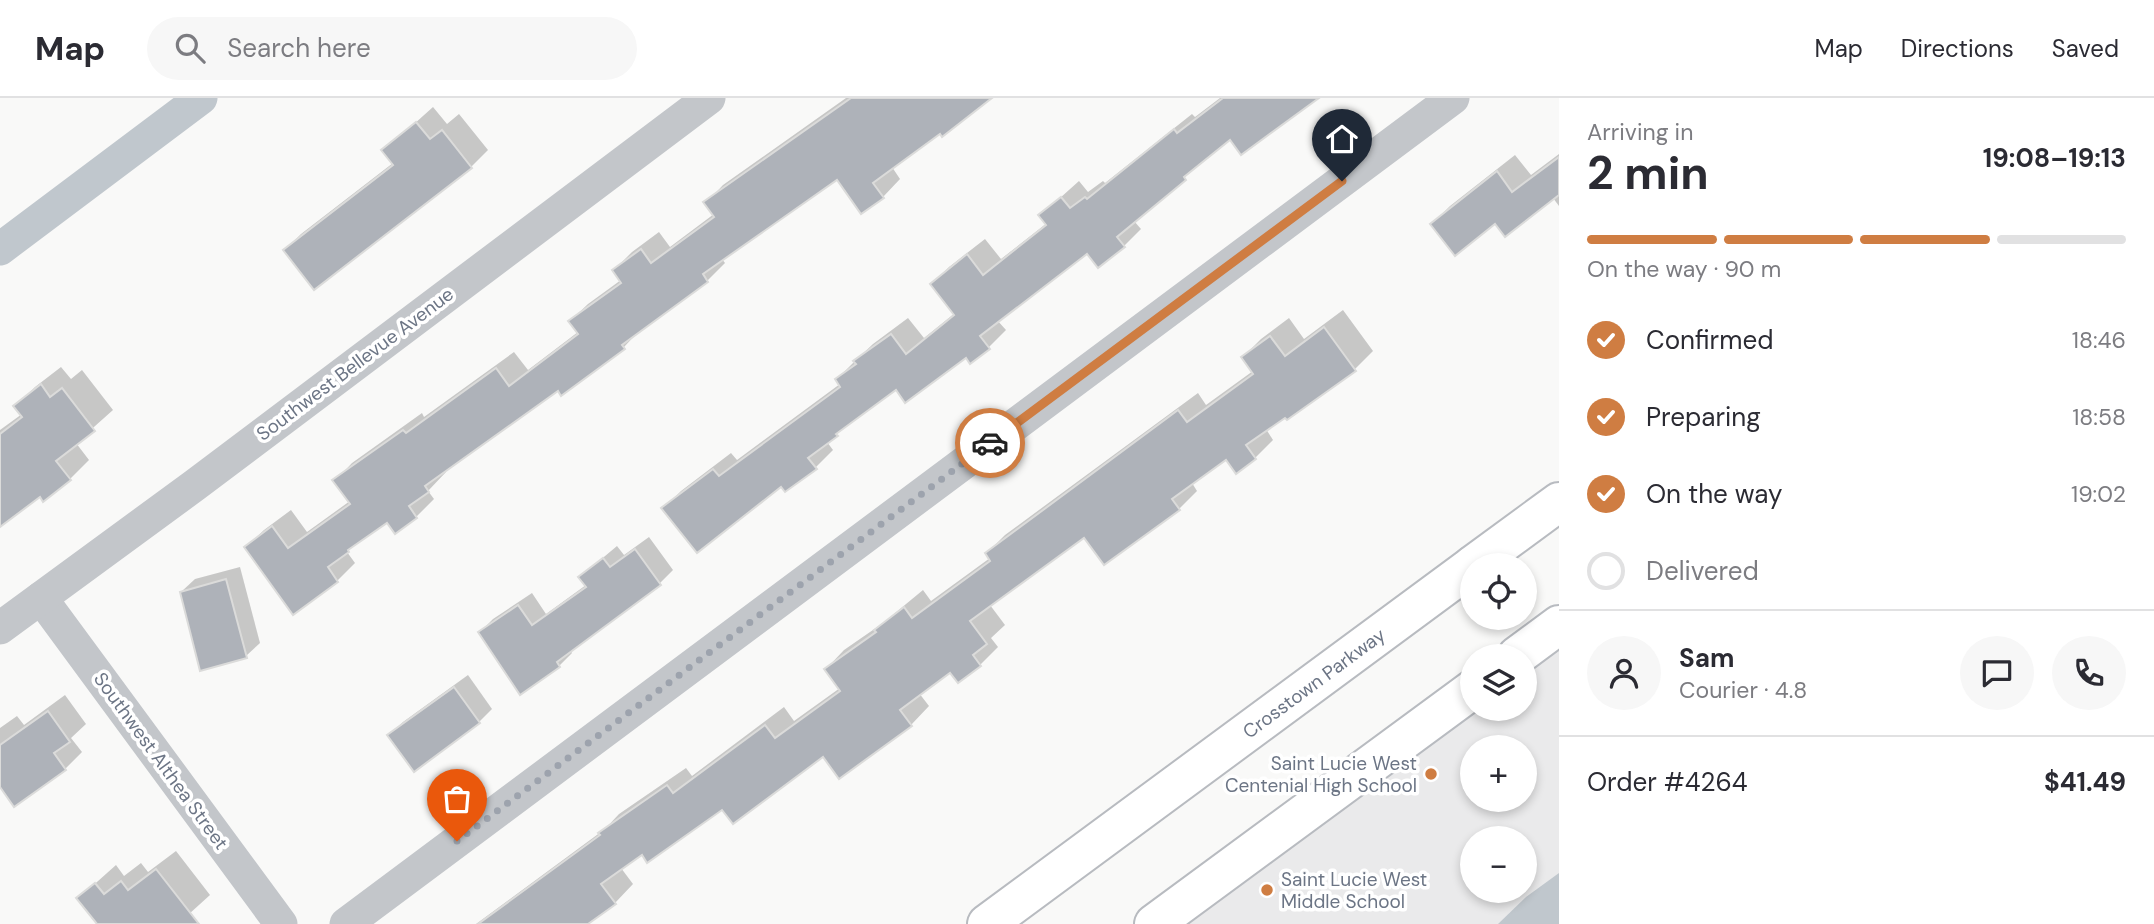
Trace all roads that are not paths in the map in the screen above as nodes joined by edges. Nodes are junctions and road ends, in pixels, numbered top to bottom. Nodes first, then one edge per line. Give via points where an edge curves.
1 (709, 98) edge
2 (1452, 98) edge
3 (1559, 502) edge
4 (1490, 553) edge
5 (1460, 576) edge
6 (41, 598) junction
7 (1559, 625) edge
8 (0, 628) edge
9 (1533, 644) edge
10 (1460, 699) edge
11 (281, 924) edge
12 (346, 924) edge
13 (987, 924) edge
14 (1154, 924) edge

1 - 6 street, Southwest Bellevue Avenue
2 - 12 street
3 - 4 main road, Crosstown Parkway
5 - 13 main road, Crosstown Parkway
6 - 8 street, Southwest Bellevue Avenue
6 - 11 street, Southwest Althea Street
7 - 9 main road
10 - 14 main road

